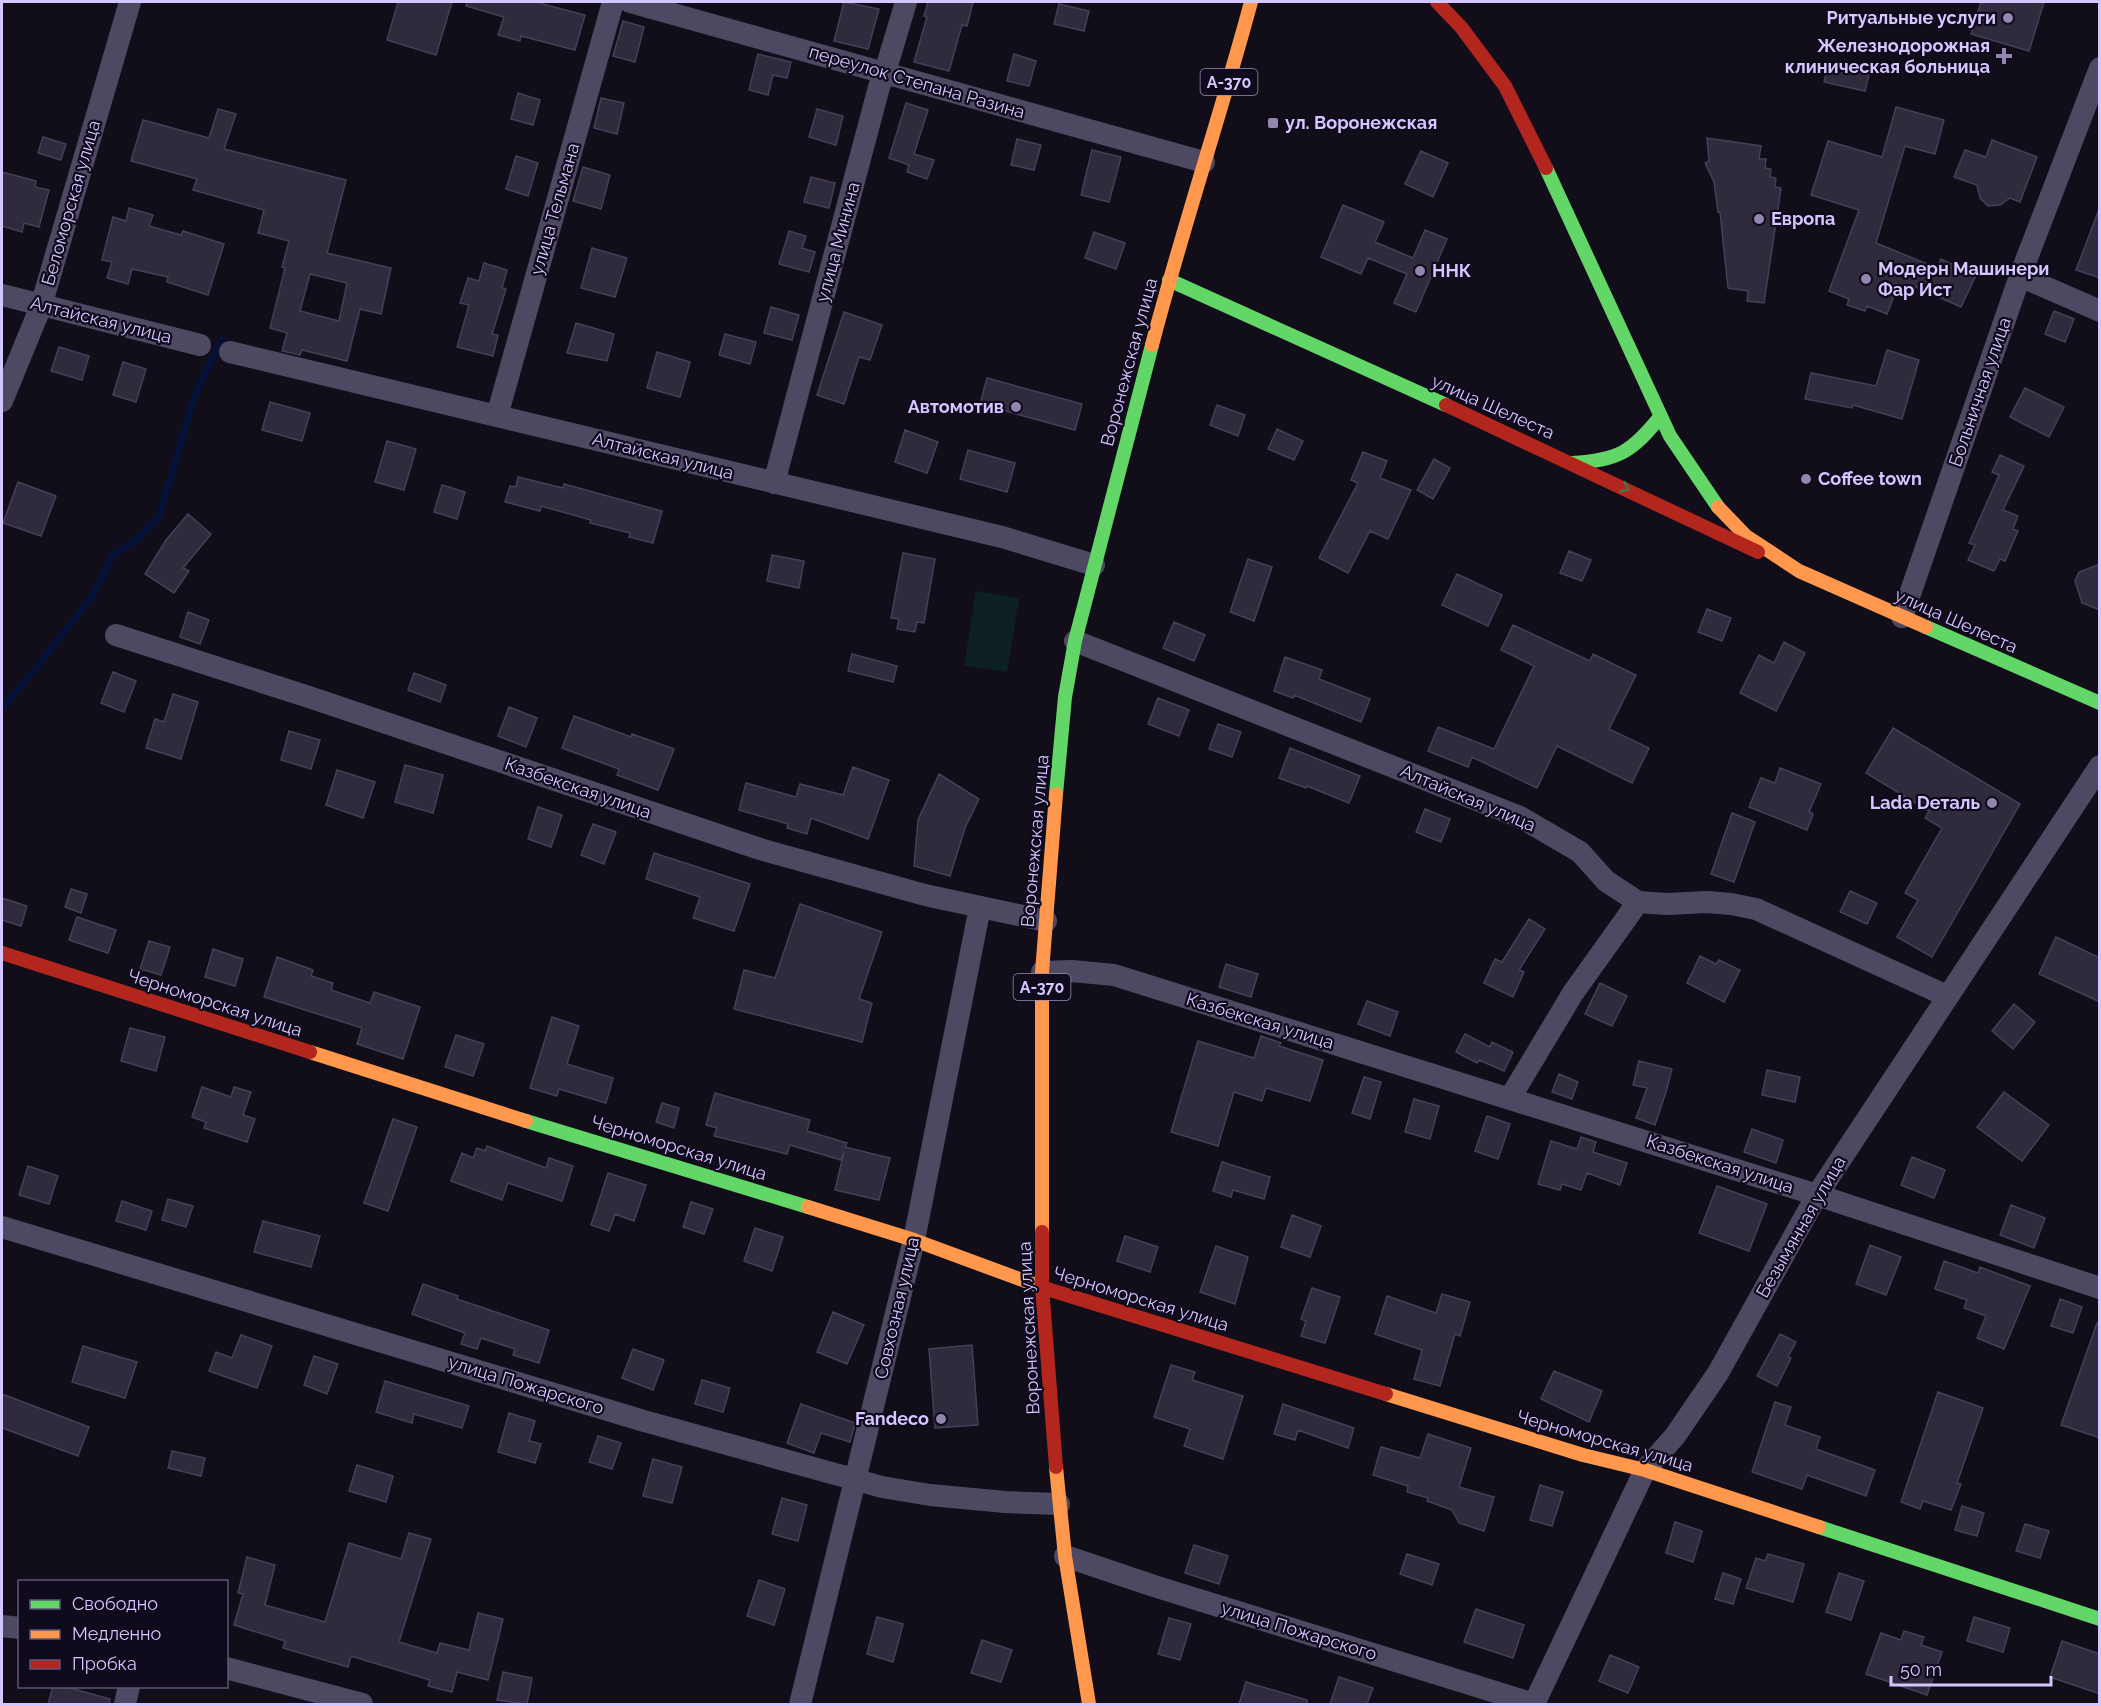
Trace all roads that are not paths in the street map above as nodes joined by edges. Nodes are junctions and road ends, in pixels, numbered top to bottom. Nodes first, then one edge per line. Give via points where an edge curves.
1 (130, 2) edge
2 (614, 2) edge
3 (630, 2) edge
4 (906, 2) edge
5 (1251, 2) edge
6 (1437, 2) edge
7 (2100, 68) edge
8 (885, 72) junction
9 (1204, 162) junction
10 (2020, 276) junction
11 (1169, 280) junction
12 (2, 296) edge
13 (41, 306) junction
14 (2100, 310) edge
15 (201, 345) dead end
16 (230, 352) dead end
17 (2, 401) edge
18 (497, 416) junction
19 (1660, 417) junction
20 (1572, 463) junction
21 (774, 483) junction
22 (1094, 565) junction
23 (1799, 572) junction
24 (1902, 617) junction
25 (116, 635) dead end
26 (1075, 641) junction
27 (2100, 703) edge
28 (2100, 766) edge
29 (1638, 902) junction
30 (980, 908) junction
31 (1046, 921) junction
32 (2, 954) edge
33 (1042, 972) junction
34 (1947, 996) junction
35 (1510, 1098) junction
36 (1817, 1195) junction
37 (2, 1227) edge
38 (914, 1240) junction
39 (1042, 1287) junction
40 (2100, 1288) edge
41 (1645, 1470) junction
42 (856, 1480) junction
43 (1059, 1504) junction
44 (1065, 1556) junction
45 (2100, 1619) edge
46 (2, 1626) edge
47 (18, 1628) edge
48 (228, 1669) edge
49 (129, 1688) edge
50 (125, 1704) edge
51 (362, 1704) edge
52 (800, 1704) edge
53 (1089, 1704) edge
54 (1534, 1704) edge

1 - 13 street, Беломорская улица
2 - 18 street, улица Тельмана
3 - 8 street, переулок Степана Разина
4 - 8 street, улица Минина
5 - 9 main road, Воронежская улица / А-370 via 1226,98
6 - 19 main road, улица Шелеста via 1461,27 1510,95
7 - 10 street, Больничная улица
8 - 9 street, переулок Степана Разина
8 - 21 street, улица Минина
9 - 11 main road, Воронежская улица / А-370
10 - 14 street
10 - 24 street, Больничная улица
11 - 20 main road, улица Шелеста
11 - 22 main road, Воронежская улица / А-370
12 - 13 street, Алтайская улица
13 - 15 street, Алтайская улица
13 - 17 street, Беломорская улица
16 - 18 street, Алтайская улица
18 - 21 street, Алтайская улица
19 - 20 main road via 1637,444 1620,456 1600,462
19 - 23 main road, улица Шелеста via 1723,515
20 -> 23 main road, улица Шелеста
21 - 22 street, Алтайская улица via 1002,537
22 - 26 main road, Воронежская улица / А-370
23 - 24 main road, улица Шелеста
24 - 27 main road, улица Шелеста
25 - 30 street, Казбекская улица via 760,849
26 - 29 street, Алтайская улица via 1520,817 1580,852 1606,881
26 - 31 main road, Воронежская улица / А-370 via 1065,697
28 - 34 street, Безымянная улица
29 - 34 street, Алтайская улица via 1707,902 1756,909
29 - 35 street via 1573,993
30 - 31 street, Казбекская улица
30 - 38 street, Совхозная улица
31 - 33 main road, Воронежская улица / А-370
32 - 38 main road, Черноморская улица
33 - 35 street, Казбекская улица via 1072,970 1114,975
33 - 39 main road, Воронежская улица / А-370
34 - 36 street, Безымянная улица
35 - 36 street, Казбекская улица
36 - 40 street, Казбекская улица
36 - 41 street, Безымянная улица via 1718,1372 1675,1436
37 - 42 street, улица Пожарского via 644,1421
38 - 39 main road, Черноморская улица
38 - 42 street, Совхозная улица
39 - 41 main road, Черноморская улица via 1572,1451
39 - 43 main road, Воронежская улица / А-370
41 - 45 main road, Черноморская улица
41 - 54 street, Безымянная улица
42 - 43 street, улица Пожарского via 930,1495
42 - 52 street, Совхозная улица
43 - 44 main road, Воронежская улица / А-370
44 - 53 main road, Воронежская улица / А-370
44 - 54 street, улица Пожарского
46 - 47 street
48 - 51 street
49 - 50 street

